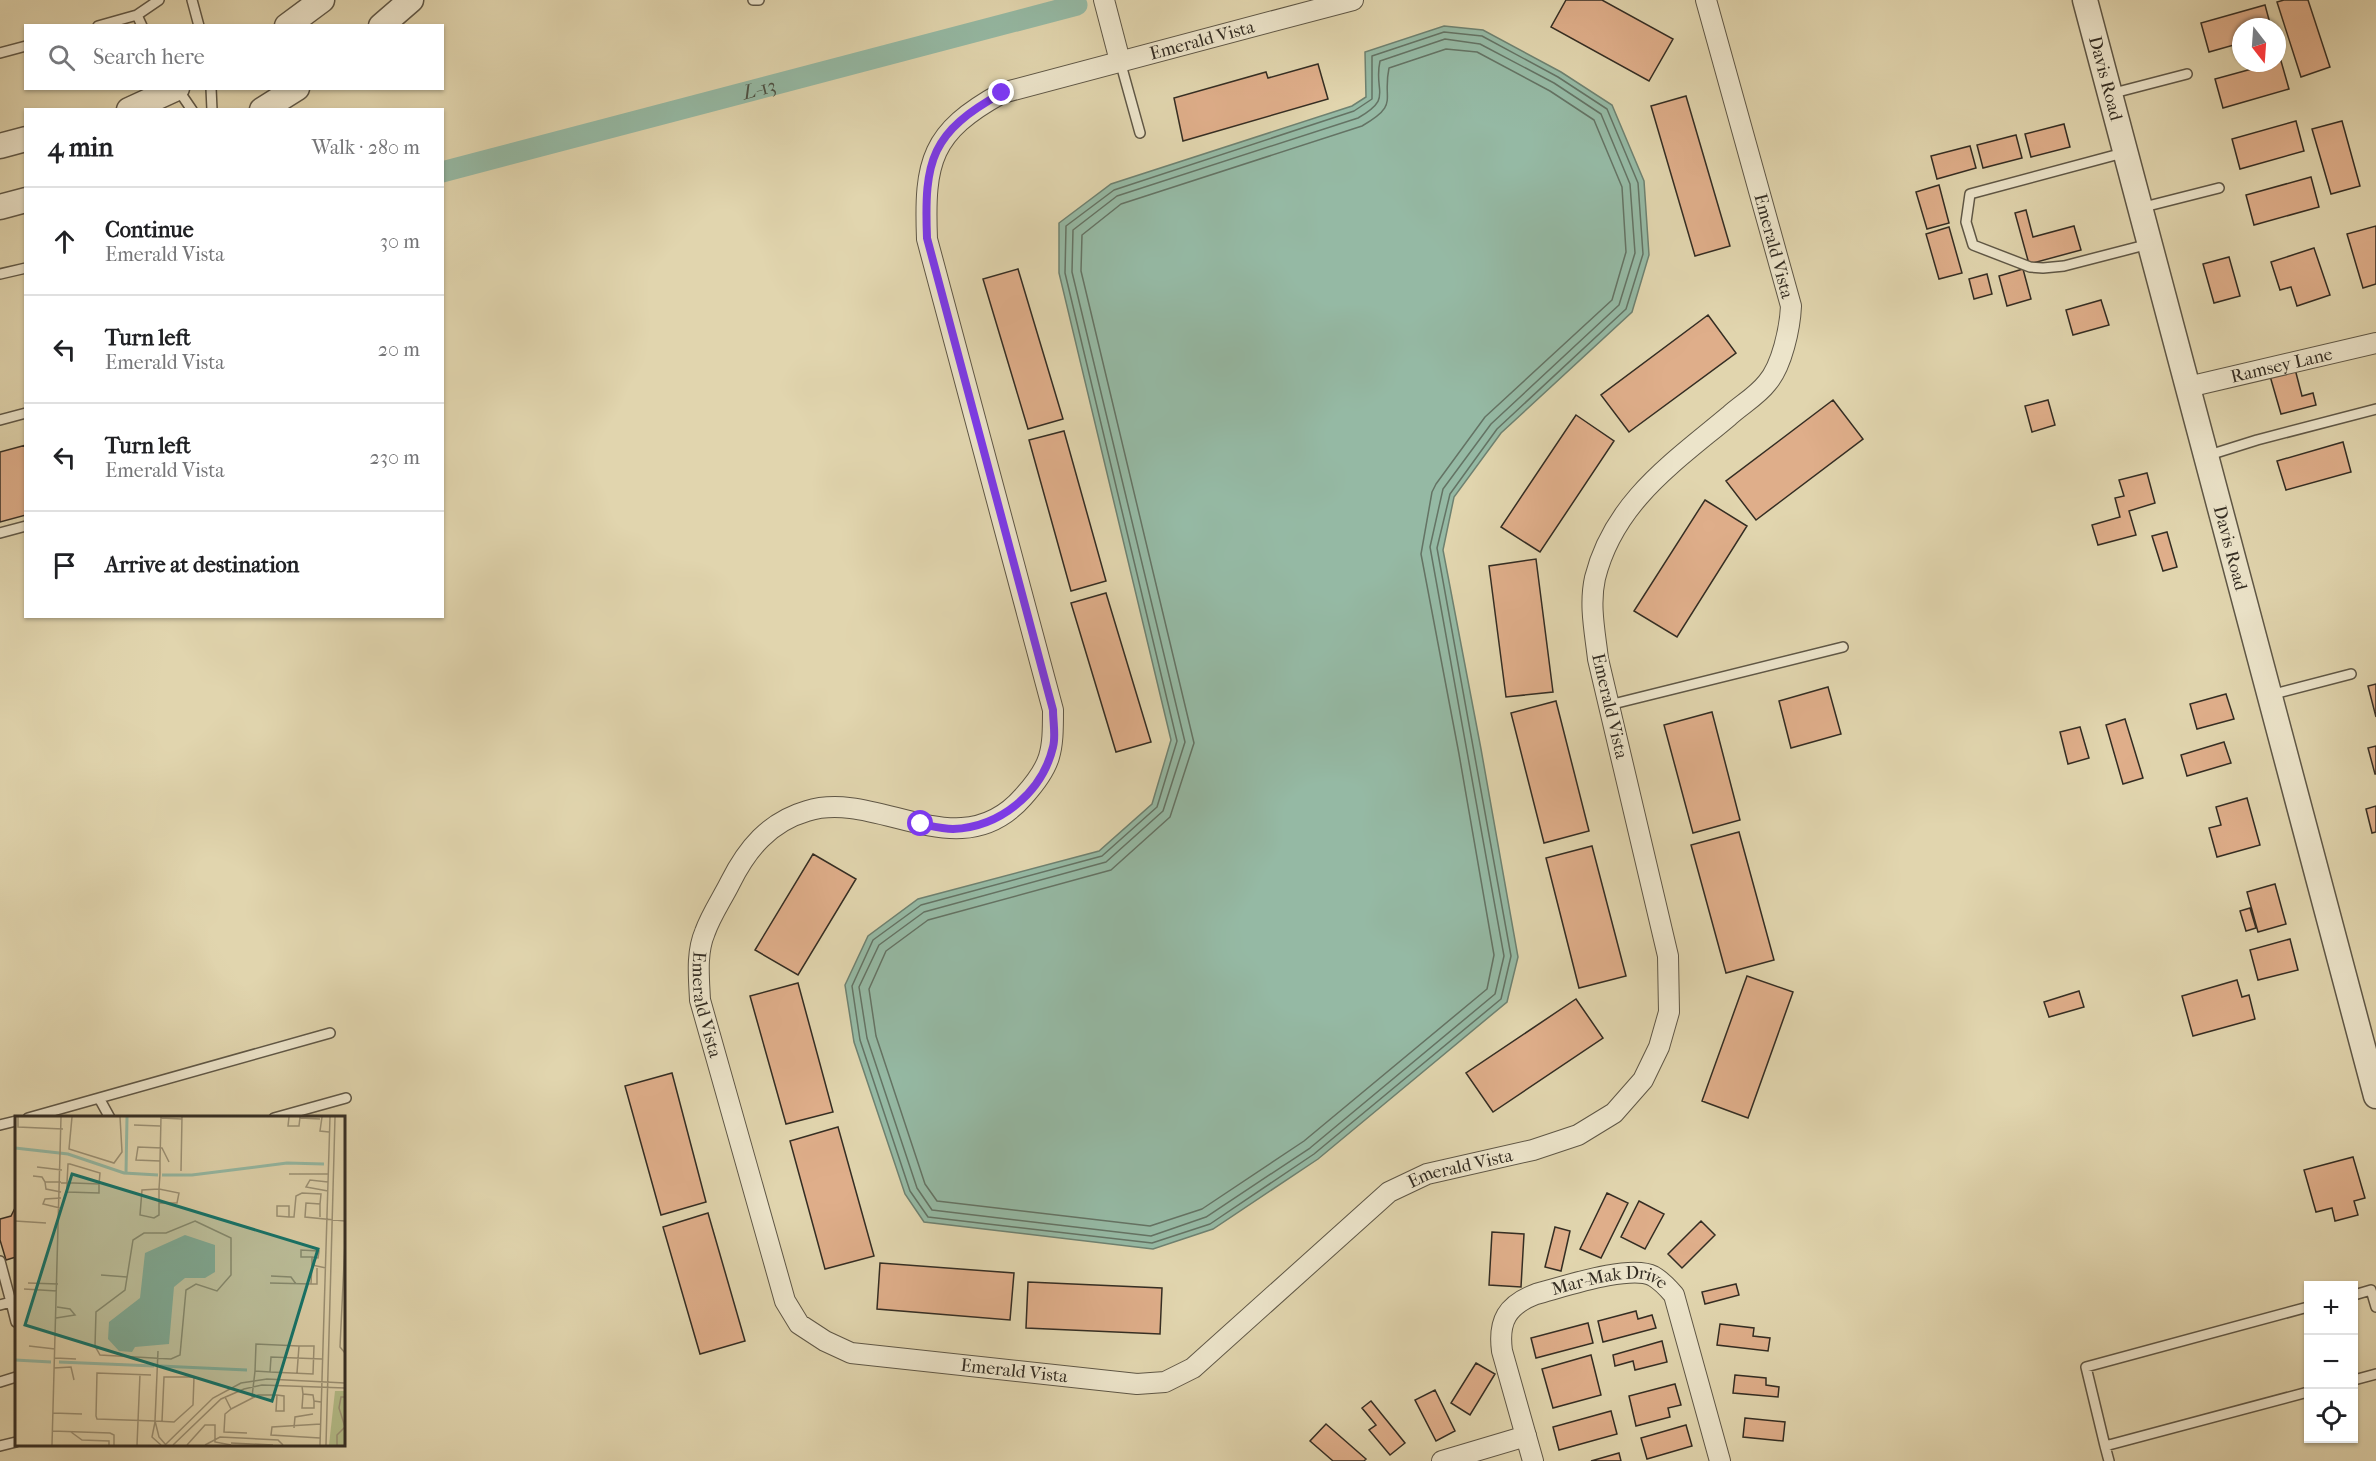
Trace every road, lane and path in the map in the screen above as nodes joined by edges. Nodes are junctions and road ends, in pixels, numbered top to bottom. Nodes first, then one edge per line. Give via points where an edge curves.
1 (159, 0) edge
2 (192, 0) edge
3 (322, 0) edge
4 (411, 0) edge
5 (753, 0) edge
6 (759, 0) edge
7 (1104, 0) edge
8 (1353, 0) edge
9 (1706, 0) edge
10 (2085, 0) edge
11 (137, 15) junction
12 (105, 24) edge
13 (141, 24) edge
14 (198, 24) edge
15 (290, 24) edge
16 (383, 24) edge
17 (24, 47) edge
18 (0, 53) edge
19 (1120, 62) junction
20 (2187, 74) dead end
21 (175, 90) edge
22 (178, 90) edge
23 (211, 90) edge
24 (294, 90) edge
25 (2110, 94) junction
26 (134, 108) edge
27 (191, 108) edge
28 (212, 108) edge
29 (264, 108) edge
30 (1140, 133) dead end
31 (24, 140) edge
32 (0, 146) edge
33 (2126, 152) junction
34 (2220, 188) dead end
35 (24, 201) edge
36 (0, 207) edge
37 (2140, 208) junction
38 (2150, 244) junction
39 (24, 268) edge
40 (0, 274) edge
41 (2376, 342) edge
42 (2188, 387) junction
43 (2376, 409) edge
44 (24, 414) edge
45 (0, 420) edge
46 (2206, 456) junction
47 (24, 527) edge
48 (0, 533) edge
49 (1843, 647) dead end
50 (2351, 674) dead end
51 (2270, 695) junction
52 (1609, 705) junction
53 (330, 1033) dead end
54 (2376, 1096) edge
55 (99, 1098) junction
56 (346, 1098) dead end
57 (35, 1116) edge
58 (109, 1116) edge
59 (281, 1116) edge
60 (15, 1121) edge
61 (0, 1125) edge
62 (0, 1261) edge
63 (2358, 1294) edge
64 (11, 1302) junction
65 (0, 1305) edge
66 (2376, 1307) edge
67 (2304, 1308) edge
68 (15, 1318) edge
69 (2376, 1374) edge
70 (15, 1377) edge
71 (2358, 1379) edge
72 (0, 1382) edge
73 (2304, 1393) edge
74 (1526, 1436) junction
75 (15, 1442) edge
76 (0, 1446) edge
77 (2105, 1446) junction
78 (1442, 1461) edge
79 (1533, 1461) edge
80 (1720, 1461) edge
81 (2109, 1461) edge

1 - 11 lane
2 - 14 lane
3 - 15 street
4 - 16 street
5 - 6 lane
7 - 19 street
8 - 19 street, Emerald Vista
9 - 52 street, Emerald Vista via 1791,306 1790,322 1784,350 1768,383 1649,483 1608,542 1595,579 1592,614
10 - 25 street, Davis Road
11 - 12 lane
11 - 13 lane
17 - 18 lane
19 - 30 lane
19 - 52 street, Emerald Vista via 1002,93 971,110 950,129 933,157 926,197 927,238 1053,710 1053,746 1041,777 1014,808 982,825 952,829 842,807 809,810 780,821 740,863 704,933 699,960 700,1000 785,1301 799,1324 851,1353 1137,1384 1165,1382 1193,1368 1389,1192 1428,1174 1533,1150 1578,1135 1614,1113 1643,1080 1659,1047 1669,1012 1670,980 1668,956
20 - 25 lane
21 - 26 street
22 - 27 lane
23 - 28 lane
24 - 29 street
25 - 33 street, Davis Road
31 - 32 street
33 - 37 street, Davis Road
33 - 38 lane via 1970,194 1966,222 1973,245 2030,267 2064,266
34 - 37 lane
35 - 36 street
37 - 38 street, Davis Road
38 - 42 street, Davis Road
39 - 40 lane
41 - 42 street, Ramsey Lane
42 - 46 street, Davis Road
43 - 46 lane
44 - 45 lane
46 - 51 street, Davis Road
47 - 48 lane
49 - 52 lane
50 - 51 lane
51 - 54 street, Davis Road
53 - 55 lane
55 - 57 lane
55 - 58 lane
56 - 59 lane
60 - 61 lane
62 - 64 lane
63 - 66 lane via 2371,1290
64 - 65 lane
64 - 68 lane
67 - 77 lane via 2086,1367
69 - 71 lane
70 - 72 lane
73 - 77 lane
74 - 78 street
74 - 79 street
74 - 80 street, Mar-Mak Drive via 1500,1336 1511,1309 1529,1296 1638,1272 1652,1275 1674,1295
75 - 76 lane
77 - 81 lane

